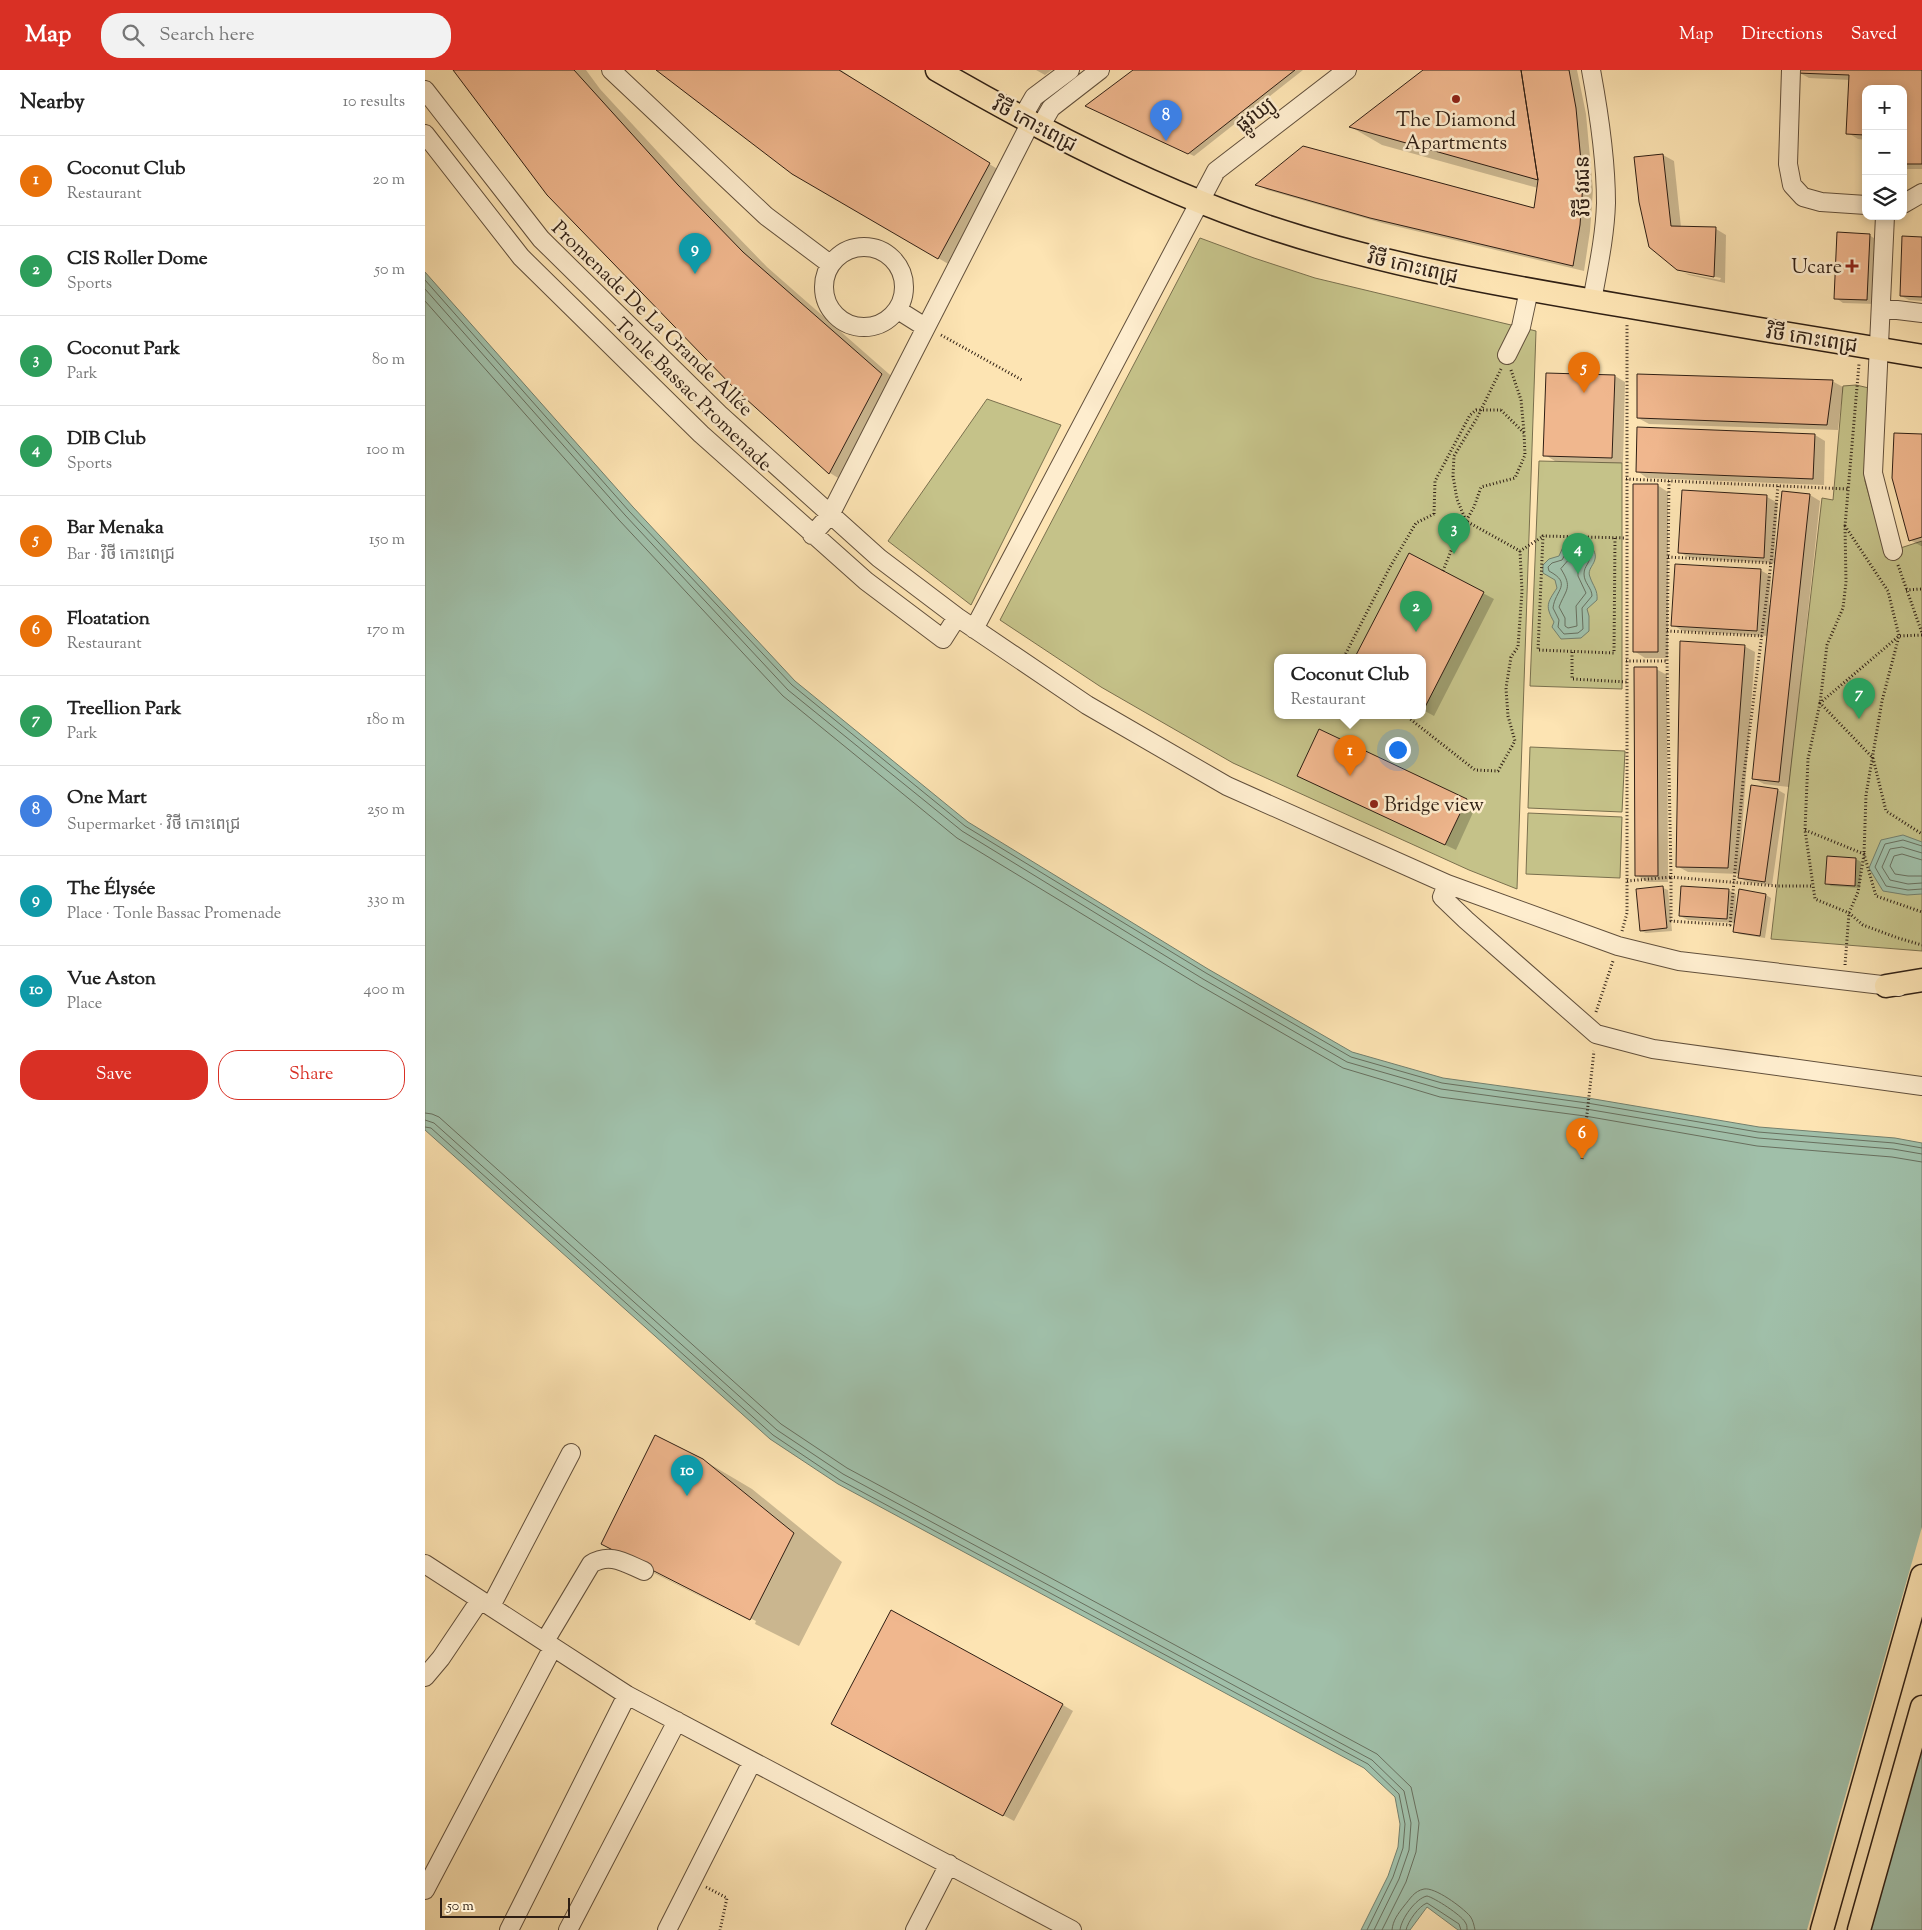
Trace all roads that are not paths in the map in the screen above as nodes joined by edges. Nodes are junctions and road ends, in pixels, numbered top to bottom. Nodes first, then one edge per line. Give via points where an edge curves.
1 (611, 70) edge
2 (937, 70) edge
3 (1070, 70) edge
4 (1100, 70) edge
5 (1347, 70) edge
6 (1591, 70) edge
7 (1791, 70) edge
8 (425, 90) edge
9 (1031, 122) junction
10 (425, 134) edge
11 (1922, 193) edge
12 (1199, 201) junction
13 (1907, 202) edge
14 (1862, 205) edge
15 (1885, 220) edge
16 (830, 264) junction
17 (1529, 290) junction
18 (1592, 301) junction
19 (1881, 308) junction
20 (897, 310) junction
21 (1922, 313) edge
22 (933, 331) junction
23 (1870, 347) junction
24 (1507, 355) road end
25 (1922, 356) edge
26 (830, 515) junction
27 (812, 535) junction
28 (1893, 551) road end
29 (957, 617) junction
30 (974, 628) junction
31 (1447, 884) junction
32 (1922, 980) edge
33 (1886, 986) junction
34 (1922, 990) edge
35 (1922, 1086) edge
36 (571, 1453) dead end
37 (425, 1564) edge
38 (644, 1571) dead end
39 (1922, 1576) edge
40 (485, 1603) junction
41 (549, 1644) junction
42 (425, 1677) edge
43 (627, 1695) junction
44 (1922, 1707) edge
45 (677, 1721) junction
46 (752, 1762) junction
47 (949, 1864) junction
48 (425, 1890) edge
49 (509, 1930) edge
50 (568, 1930) edge
51 (667, 1930) edge
52 (915, 1930) edge
53 (1072, 1930) edge
54 (1822, 1930) edge
55 (1859, 1930) edge

1 - 16 street via 766,216
2 - 9 main road, វិថី កោះពេជ្រ
3 - 9 street via 1034,98
4 - 9 street
5 - 12 street, ផ្លូវឃ្យូ via 1216,171
6 - 18 street, វិថី វរជន via 1602,139 1605,203
7 - 14 street via 1787,164 1792,185 1803,197 1821,202
8 - 26 street, Promenade De La Grande Allée via 541,239 719,414
9 - 12 main road, វិថី កោះពេជ្រ
9 - 22 street
10 - 27 street, Tonle Bassac Promenade via 521,257 701,434
11 - 13 street
12 - 17 main road, វិថី កោះពេជ្រ via 1348,251
12 - 30 street, ផ្លូវឃ្យូ
15 - 19 street
16 - 20 street via 823,290 831,311 840,320 850,325 874,326
16 - 20 street via 854,248 865,246 886,253 900,270 903,281 903,294
17 - 18 main road, វិថី កោះពេជ្រ
17 - 24 street via 1521,328
18 - 23 main road, វិថី កោះពេជ្រ
19 - 21 street
19 - 23 street
20 - 22 street
22 - 26 street
23 - 25 main road, វិថី កោះពេជ្រ
23 - 28 street via 1873,473
26 - 27 street
26 - 29 street, Promenade De La Grande Allée via 879,558
27 - 29 street, Tonle Bassac Promenade via 943,639
29 - 30 street, Promenade De La Grande Allée
30 - 31 street, Promenade De La Grande Allée via 1087,705 1227,786
31 - 33 street, Promenade De La Grande Allée via 1618,946 1679,961
31 - 35 street via 1442,897 1596,1034 1653,1049
32 - 33 main road
33 - 34 street, Promenade De La Grande Allée
36 - 40 street
37 - 40 street
38 - 41 street via 613,1557 599,1558 591,1564
39 - 54 main road
40 - 41 street
40 - 42 street
41 - 43 street
41 - 48 street
43 - 45 street
43 - 49 street
44 - 55 main road
45 - 46 street
45 - 50 street
46 - 47 street
46 - 51 street
47 - 52 street
47 - 53 street

